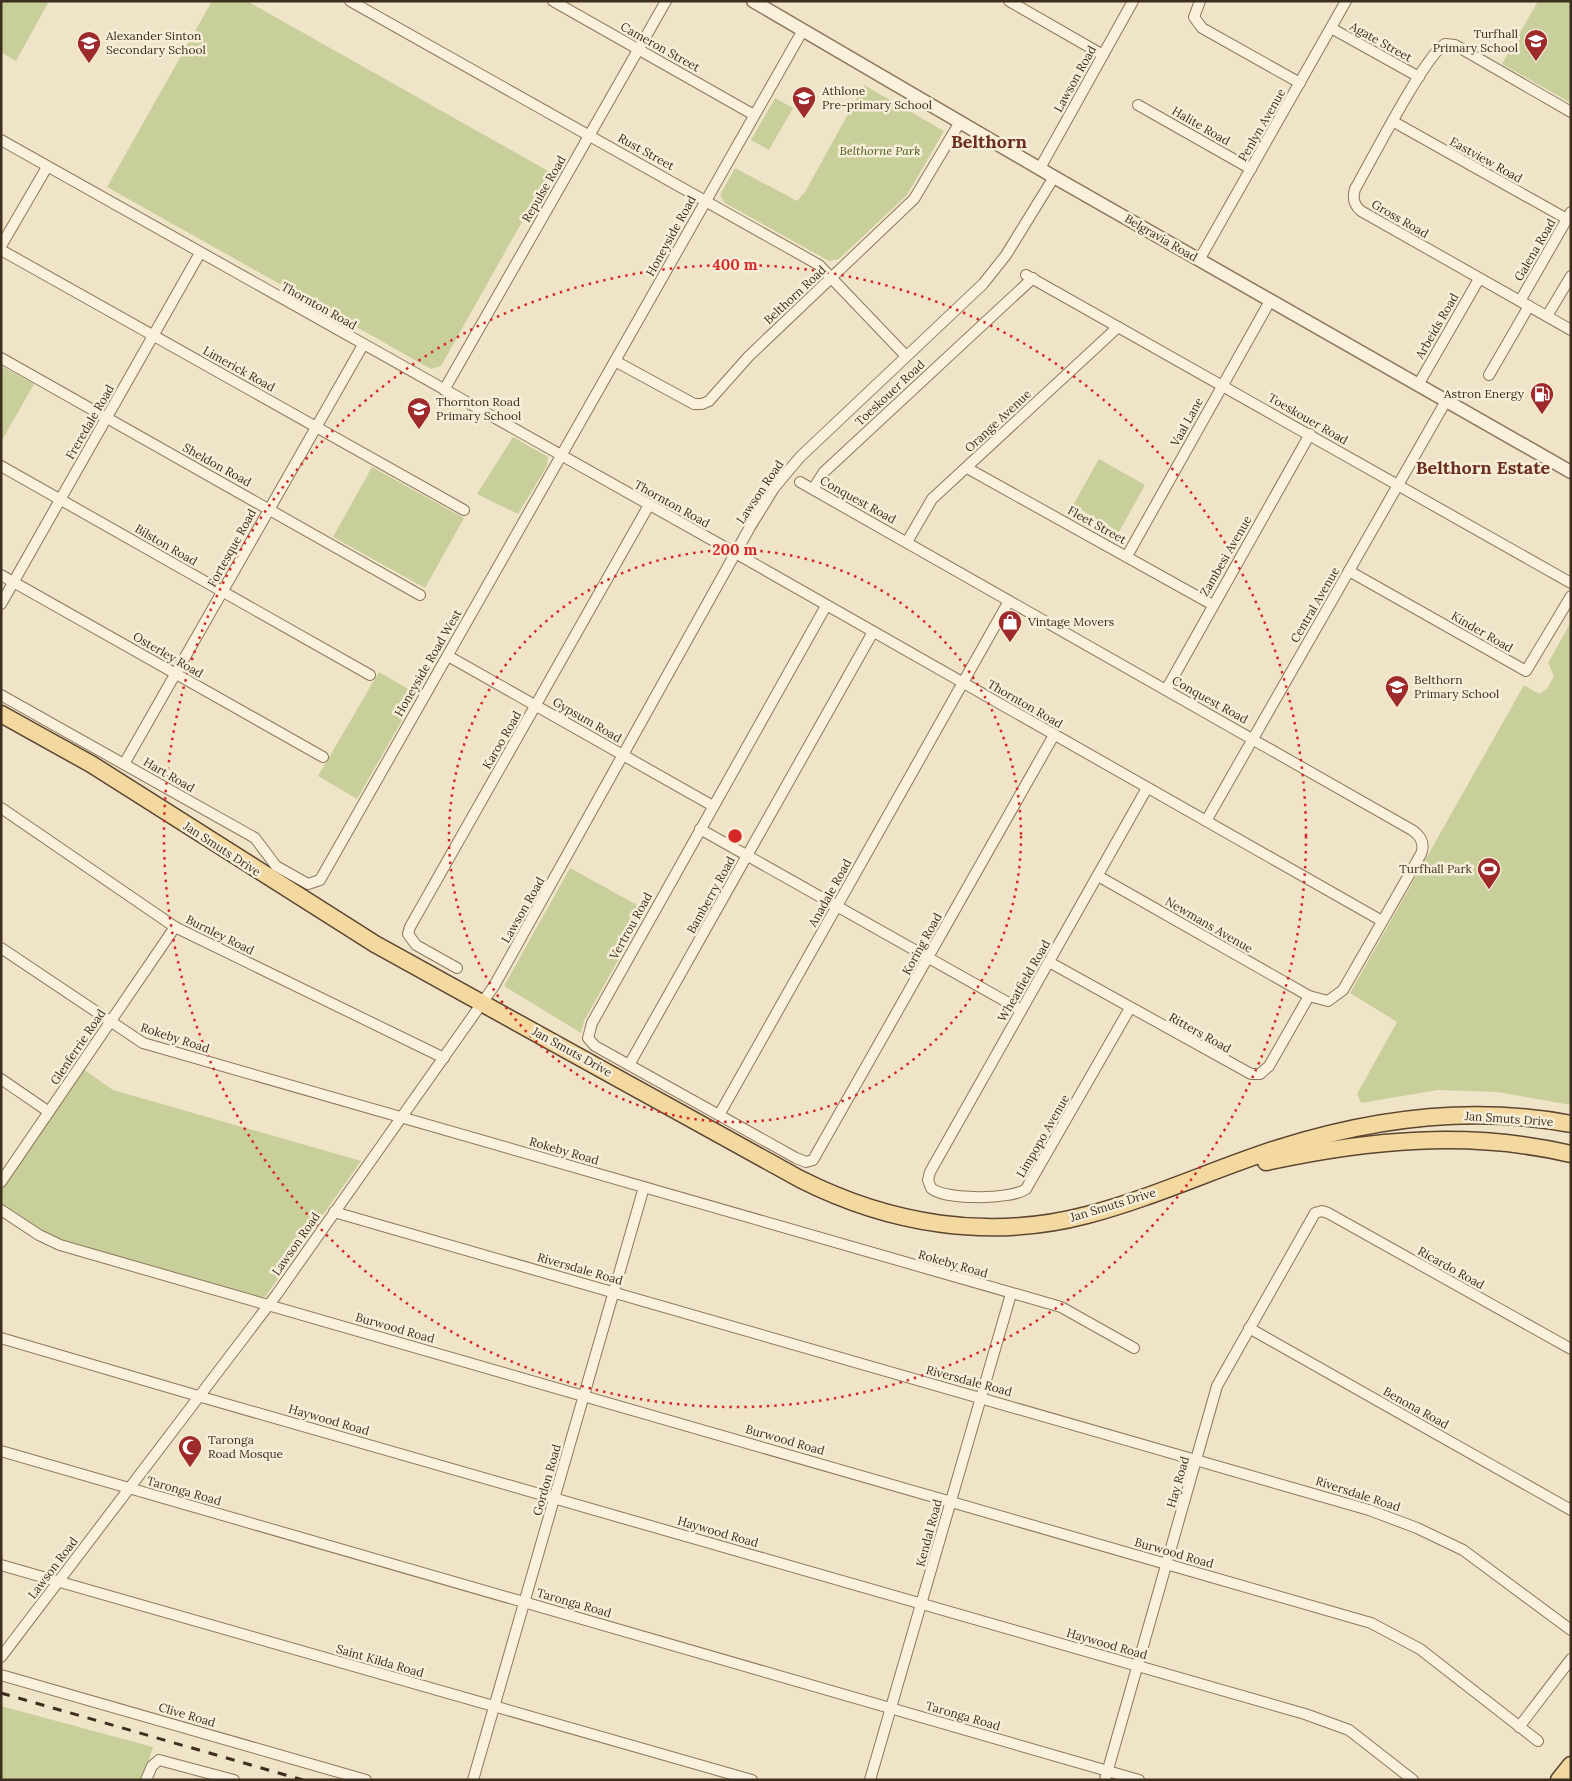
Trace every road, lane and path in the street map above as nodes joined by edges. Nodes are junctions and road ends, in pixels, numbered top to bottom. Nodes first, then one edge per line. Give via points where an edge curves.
1 (350, 1) edge
2 (553, 1) edge
3 (666, 1) edge
4 (753, 1) edge
5 (1009, 1) edge
6 (1133, 1) edge
7 (1200, 1) edge
8 (1346, 1) edge
9 (1331, 28) junction
10 (803, 30) junction
11 (639, 50) junction
12 (1103, 55) junction
13 (1419, 77) junction
14 (1300, 83) junction
15 (1138, 105) dead end
16 (1571, 112) edge
17 (754, 115) junction
18 (960, 122) junction
19 (1394, 122) junction
20 (590, 135) junction
21 (1, 140) edge
22 (47, 167) junction
23 (1040, 168) junction
24 (1251, 169) junction
25 (1054, 177) junction
26 (706, 200) junction
27 (1569, 216) edge
28 (1, 248) edge
29 (200, 253) junction
30 (1199, 260) junction
31 (1571, 276) edge
32 (832, 277) junction
33 (1479, 279) junction
34 (1270, 301) junction
35 (1525, 304) junction
36 (1547, 316) junction
37 (1118, 327) junction
38 (1571, 330) edge
39 (153, 336) junction
40 (362, 345) junction
41 (906, 356) junction
42 (1, 358) edge
43 (615, 361) junction
44 (1489, 375) dead end
45 (1418, 385) junction
46 (1222, 386) junction
47 (444, 390) junction
48 (1446, 401) junction
49 (106, 418) junction
50 (315, 427) junction
51 (1310, 434) junction
52 (561, 454) junction
53 (1, 466) edge
54 (1569, 467) edge
55 (968, 468) junction
56 (800, 482) dead end
57 (1398, 485) junction
58 (813, 489) junction
59 (60, 499) junction
60 (649, 505) junction
61 (268, 509) junction
62 (464, 510) dead end
63 (907, 542) junction
64 (737, 554) junction
65 (1126, 556) junction
66 (1349, 571) junction
67 (1, 575) edge
68 (14, 582) junction
69 (1571, 583) edge
70 (223, 591) junction
71 (420, 594) dead end
72 (1571, 596) edge
73 (1009, 601) junction
74 (1, 604) edge
75 (1213, 605) junction
76 (826, 606) junction
77 (873, 632) junction
78 (448, 656) junction
79 (175, 674) junction
80 (370, 675) dead end
81 (963, 683) junction
82 (1166, 690) junction
83 (1, 695) edge
84 (536, 706) junction
85 (1, 714) edge
86 (1054, 735) junction
87 (1252, 739) junction
88 (323, 756) dead end
89 (624, 756) junction
90 (124, 764) junction
91 (1147, 788) junction
92 (713, 806) junction
93 (1, 808) edge
94 (1206, 821) junction
95 (700, 829) junction
96 (747, 855) junction
97 (1098, 876) junction
98 (316, 883) joint
99 (837, 906) junction
100 (1382, 921) junction
101 (175, 926) junction
102 (1, 948) edge
103 (928, 958) junction
104 (1049, 962) junction
105 (457, 968) dead end
106 (1308, 996) junction
107 (482, 1003) junction
108 (1130, 1008) junction
109 (1021, 1010) junction
110 (110, 1023) junction
111 (444, 1058) junction
112 (629, 1065) junction
113 (1, 1079) edge
114 (49, 1112) junction
115 (719, 1115) junction
116 (401, 1118) junction
117 (1571, 1124) edge
118 (1571, 1154) edge
119 (808, 1162) joint
120 (1, 1182) edge
121 (1188, 1182) junction
122 (644, 1187) junction
123 (931, 1188) joint
124 (1, 1210) edge
125 (1319, 1211) joint
126 (334, 1212) junction
127 (614, 1292) junction
128 (1011, 1294) junction
129 (268, 1305) junction
130 (1249, 1328) junction
131 (1, 1338) edge
132 (1134, 1348) dead end
133 (1571, 1349) edge
134 (584, 1395) junction
135 (199, 1396) junction
136 (981, 1397) junction
137 (1, 1451) edge
138 (1198, 1459) junction
139 (129, 1488) junction
140 (554, 1498) junction
141 (951, 1501) junction
142 (1571, 1510) edge
143 (1167, 1564) junction
144 (1, 1565) edge
145 (59, 1581) junction
146 (524, 1602) junction
147 (922, 1603) junction
148 (1571, 1630) edge
149 (1, 1657) edge
150 (1571, 1659) edge
151 (1137, 1666) junction
152 (1, 1674) edge
153 (494, 1707) junction
154 (891, 1709) junction
155 (1519, 1727) junction
156 (1538, 1741) dead end
157 (1571, 1765) edge
158 (1106, 1775) edge
159 (146, 1780) edge
160 (234, 1780) edge
161 (366, 1780) edge
162 (473, 1780) edge
163 (752, 1780) edge
164 (870, 1780) edge
165 (1139, 1780) edge
166 (1414, 1780) edge
167 (1559, 1780) edge

1 - 20 street, Rust Street
2 - 11 street, Cameron Street
3 - 11 street, Repulse Road
4 - 10 street, Belgravia Road
5 - 12 street
6 - 12 street, Lawson Road
7 - 14 street via 1194,17 1202,28
8 - 9 street, Penlyn Avenue
9 - 13 street, Agate Street
9 - 14 street, Penlyn Avenue
10 - 17 street, Honeyside Road
10 - 18 street, Belgravia Road
11 - 17 street, Cameron Street
11 - 20 street, Repulse Road
12 - 23 street, Lawson Road
13 - 16 street, Gross Road via 1436,49 1444,44 1455,45
13 - 19 street, Gross Road
14 - 24 street, Penlyn Avenue
15 - 24 street, Halite Road
17 - 26 street, Honeyside Road
18 - 23 street, Belgravia Road
18 - 32 street, Belthorn Road via 914,199
19 - 27 street, Eastview Road
19 - 33 street, Gross Road via 1355,189 1353,196 1357,207
20 - 26 street, Rust Street
20 - 47 street, Repulse Road
21 - 22 street, Thornton Road
22 - 28 street
22 - 29 street, Thornton Road
23 - 25 street, Belgravia Road
24 - 30 street, Penlyn Avenue
25 - 30 street, Belgravia Road
25 - 41 street, Lawson Road via 994,272
26 - 32 street, Rust Street via 814,262
26 - 43 street, Honeyside Road
27 - 35 street, Galena Road
28 - 39 street, Limerick Road
29 - 39 street, Freredale Road
29 - 40 street, Thornton Road
30 - 34 street, Belgravia Road
31 - 36 street
32 - 41 street, Rust Street
32 - 43 street, Belthorn Road via 749,356 709,401 702,404 694,404
33 - 35 street, Gross Road
33 - 45 street, Arbeids Road
34 - 45 street, Belgravia Road
34 - 46 street, Vaal Lane
35 - 36 street, Gross Road
35 - 44 street, Galena Road
36 - 38 street, Gross Road
37 - 46 street, Toeskouer Road
37 - 55 street, Orange Avenue
37 - 58 street, Toeskouer Road via 1030,276 824,472
39 - 49 street, Freredale Road
39 - 50 street, Limerick Road
40 - 47 street, Thornton Road
40 - 50 street, Fortesque Road
41 - 64 street, Lawson Road via 787,471 750,527
42 - 49 street, Sheldon Road
43 - 52 street, Honeyside Road
45 - 48 street, Belgravia Road
46 - 51 street, Toeskouer Road
46 - 65 street, Vaal Lane
47 - 52 street, Thornton Road
48 - 54 street, Belgravia Road
48 - 57 street, Central Avenue
49 - 59 street, Freredale Road
49 - 61 street, Sheldon Road
50 - 61 street, Fortesque Road
50 - 62 street, Limerick Road
51 - 57 street, Toeskouer Road
51 - 75 street, Zambesi Avenue
52 - 60 street, Thornton Road
52 - 78 street, Honeyside Road West
53 - 59 street, Bilston Road
55 - 63 street, Orange Avenue via 932,500
55 - 65 street, Fleet Street
56 - 58 street, Conquest Road
57 - 66 street, Central Avenue
57 - 69 street, Toeskouer Road
58 - 63 street, Conquest Road
59 - 68 street, Freredale Road
59 - 70 street, Bilston Road
60 - 64 street, Thornton Road
60 - 84 street, Karoo Road
61 - 70 street, Fortesque Road
61 - 71 street, Sheldon Road
63 - 73 street, Conquest Road
64 - 76 street, Thornton Road
64 - 89 street, Lawson Road
65 - 75 street, Fleet Street
66 - 72 street, Kinder Road via 1526,671
66 - 87 street, Central Avenue
67 - 68 street, Osterley Road
68 - 74 street, Freredale Road
68 - 79 street, Osterley Road
70 - 79 street, Fortesque Road
70 - 80 street, Bilston Road
73 - 81 street, Anadale Road
73 - 82 street, Conquest Road
75 - 82 street, Zambesi Avenue
76 - 77 street, Thornton Road
76 - 92 street, Vertrou Road
77 - 81 street, Thornton Road
77 - 96 street, Bamberry Road
78 - 84 street, Gypsum Road
78 - 98 street, Honeyside Road West via 323,877
79 - 88 street, Osterley Road
79 - 90 street, Fortesque Road
81 - 86 street, Thornton Road
81 - 99 street, Anadale Road
82 - 87 street, Conquest Road
83 - 90 street, Hart Road
84 - 89 street, Gypsum Road
84 - 105 street, Karoo Road via 410,927 408,934 416,944
85 - 107 main road, Jan Smuts Drive via 91,764 375,944
86 - 91 street, Thornton Road
86 - 103 street, Koring Road
87 - 94 street, Central Avenue
87 - 100 street, Conquest Road via 1420,837 1423,845 1421,854
89 - 92 street, Gypsum Road
89 - 107 street, Lawson Road
90 - 98 street, Hart Road via 254,838 276,866 308,884
91 - 94 street, Thornton Road
91 - 97 street, Wheatfield Road
92 - 95 street, Vertrou Road
93 - 101 street, Burnley Road
94 - 100 street, Thornton Road
95 - 96 street
95 - 112 street, Vertrou Road via 589,1029 591,1043
96 - 99 street
96 - 112 street, Bamberry Road
97 - 104 street, Wheatfield Road
97 - 106 street, Newmans Avenue
99 - 103 street
99 - 115 street, Anadale Road
100 - 106 street, Conquest Road via 1343,990 1328,1001
101 - 110 street, Glenferrie Road
101 - 111 street, Burnley Road
102 - 110 street, Rokeby Road
103 - 109 street
103 - 119 street, Koring Road via 817,1155
104 - 108 street, Ritters Road
104 - 109 street, Wheatfield Road
106 - 108 street, Ritters Road via 1269,1066 1257,1075 1236,1068
107 - 111 street, Lawson Road
107 - 121 main road, Jan Smuts Drive via 800,1179 844,1200 887,1214 951,1226 1025,1226 1086,1215
108 - 123 street, Limpopo Avenue via 1026,1189 1014,1195 989,1196 947,1194
109 - 123 street, Wheatfield Road via 930,1172
110 - 114 street, Glenferrie Road
110 - 116 street, Rokeby Road via 143,1043
111 - 116 street, Lawson Road
112 - 115 street, Vertrou Road
113 - 114 street
114 - 120 street, Glenferrie Road
115 - 119 street, Vertrou Road
116 - 122 street, Rokeby Road
116 - 126 street, Lawson Road
117 - 121 main road, Jan Smuts Drive via 1479,1115 1391,1121 1299,1142
118 - 121 main road, Jan Smuts Drive via 1492,1141 1388,1141 1286,1158
122 - 127 street, Gordon Road
122 - 128 street, Rokeby Road
124 - 129 street, Burwood Road via 60,1245
125 - 130 street, Hay Road via 1312,1216
125 - 133 street, Ricardo Road via 1328,1212
126 - 127 street, Riversdale Road
126 - 129 street, Lawson Road
127 - 134 street, Gordon Road
127 - 136 street, Riversdale Road
128 - 132 street, Rokeby Road via 1069,1310
128 - 136 street, Kendal Road
129 - 134 street, Burwood Road
129 - 135 street, Lawson Road
130 - 138 street, Hay Road via 1218,1386
130 - 142 street, Benona Road
131 - 135 street, Haywood Road
134 - 140 street, Gordon Road
134 - 141 street, Burwood Road
135 - 139 street, Lawson Road
135 - 140 street, Haywood Road
136 - 138 street, Riversdale Road
136 - 141 street, Kendal Road
137 - 139 street, Taronga Road
138 - 143 street, Hay Road
138 - 148 street, Riversdale Road via 1369,1510 1425,1532 1463,1550
139 - 145 street, Lawson Road
139 - 146 street, Taronga Road
140 - 146 street, Gordon Road
140 - 147 street, Haywood Road
141 - 143 street, Burwood Road
141 - 147 street, Kendal Road
143 - 151 street, Hay Road
143 - 155 street, Burwood Road via 1384,1629 1420,1649
144 - 145 street, Saint Kilda Road
145 - 149 street, Lawson Road
145 - 153 street, Saint Kilda Road
146 - 153 street, Gordon Road
146 - 154 street, Taronga Road
147 - 151 street, Haywood Road
147 - 154 street, Kendal Road
150 - 155 street
151 - 158 street, Hay Road
151 - 166 street, Haywood Road via 1341,1726
152 - 161 street, Clive Road
153 - 162 street, Gordon Road
153 - 163 street, Saint Kilda Road
154 - 158 street, Taronga Road
154 - 164 street, Kendal Road
155 - 156 street, Burwood Road
157 - 167 main road
158 - 165 street, Taronga Road
159 - 160 street via 152,1766 159,1760

